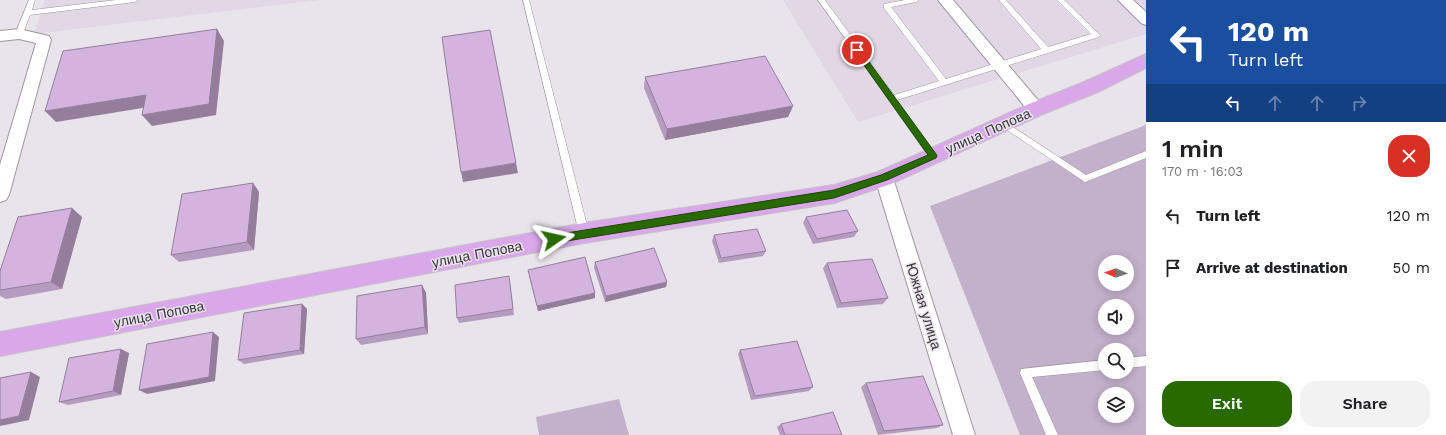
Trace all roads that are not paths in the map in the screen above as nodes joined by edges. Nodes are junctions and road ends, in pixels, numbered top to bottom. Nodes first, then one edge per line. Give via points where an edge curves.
1 (32, 0) edge
2 (135, 0) edge
3 (526, 0) edge
4 (821, 0) edge
5 (916, 0) edge
6 (945, 0) edge
7 (1002, 0) edge
8 (1060, 0) edge
9 (1125, 0) edge
10 (27, 13) junction
11 (1146, 20) edge
12 (20, 34) junction
13 (0, 36) edge
14 (1047, 51) junction
15 (1146, 60) edge
16 (1000, 66) junction
17 (945, 82) junction
18 (892, 99) junction
19 (1036, 110) junction
20 (1004, 124) junction
21 (1146, 154) edge
22 (933, 156) junction
23 (884, 178) junction
24 (0, 195) edge
25 (584, 234) junction
26 (0, 344) edge
27 (1146, 361) edge
28 (1134, 362) edge
29 (1098, 366) edge
30 (964, 435) edge
31 (1052, 435) edge

1 - 10 lane
2 - 10 lane
3 - 25 lane
4 - 18 lane
5 - 17 lane via 886,6
6 - 16 street
7 - 14 lane
8 - 14 lane via 1096,35
9 - 11 street
10 - 12 lane
12 - 13 street
12 - 24 street via 44,40
14 - 16 lane
15 - 19 main road, улица Попова
16 - 17 lane
16 - 19 street
17 - 18 lane
18 - 22 lane
19 - 20 main road, улица Попова
20 - 21 lane via 1085,179
20 - 22 main road, улица Попова
22 - 23 main road, улица Попова
23 - 25 main road, улица Попова via 834,194
23 - 30 street, Южная улица
25 - 26 main road, улица Попова
27 - 28 lane
29 - 31 lane via 1025,373

